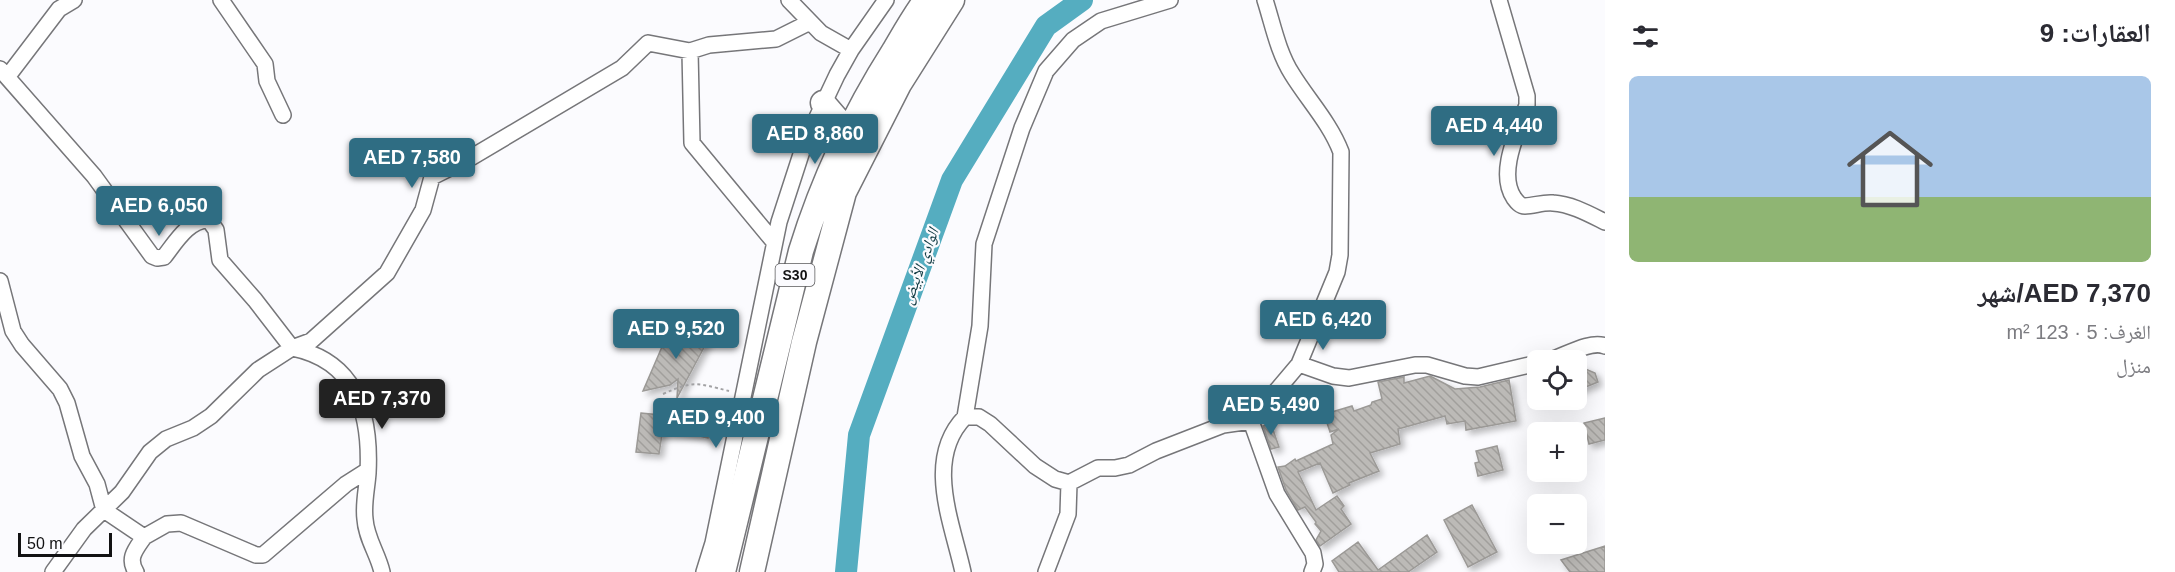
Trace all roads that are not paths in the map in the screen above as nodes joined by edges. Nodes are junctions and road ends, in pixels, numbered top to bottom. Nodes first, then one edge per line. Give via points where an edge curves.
1 (74, 0) edge
2 (221, 0) edge
3 (789, 0) edge
4 (886, 0) edge
5 (926, 0) edge
6 (952, 0) edge
7 (1170, 0) edge
8 (1265, 0) edge
9 (1499, 0) edge
10 (810, 22) junction
11 (851, 50) junction
12 (690, 51) junction
13 (4, 72) edge
14 (823, 104) junction
15 (283, 115) dead end
16 (848, 132) junction
17 (1605, 222) edge
18 (774, 242) junction
19 (0, 281) edge
20 (1605, 346) edge
21 (292, 348) junction
22 (1578, 350) edge
23 (1299, 364) junction
24 (1527, 366) edge
25 (965, 417) junction
26 (1251, 421) junction
27 (368, 470) junction
28 (1069, 483) junction
29 (104, 510) junction
30 (144, 537) junction
31 (53, 572) edge
32 (136, 572) edge
33 (382, 572) edge
34 (704, 572) edge
35 (723, 572) edge
36 (752, 572) edge
37 (963, 572) edge
38 (1046, 572) edge
39 (1312, 572) edge

1 - 13 street via 59,9
2 - 15 street via 265,64 267,81
3 - 10 street
4 - 11 street
5 - 16 main road, S30 via 868,92
6 - 36 main road, S30 via 899,84 844,192 804,342
7 - 25 street via 1101,21 1073,40 1046,71 1022,128 984,244 980,326
8 - 23 street via 1282,57 1336,138 1341,152 1341,255
9 - 17 street via 1527,96 1506,173 1512,195 1524,206 1563,204
10 - 11 street
10 - 12 street via 776,39 709,45
11 - 14 street
12 - 18 street via 692,143
12 - 21 street via 648,43 622,68 432,177 423,210 387,273 311,341
13 - 21 street via 94,176 152,256 164,257 185,231 209,220 220,260
14 - 16 main road
14 - 18 street via 804,145
16 - 35 main road, S30 via 816,204 801,251
18 - 34 street
19 - 29 street via 14,331 67,403 82,456 97,484
20 - 22 street
21 - 27 street via 322,358 353,387 365,417
21 - 29 street via 248,378 211,416 166,439 150,452
23 - 24 street via 1349,378 1421,365 1478,377
23 - 26 street
25 - 28 street via 979,417 1035,466
25 - 37 street via 947,441 943,464 946,501
26 - 28 street via 1223,425 1129,465 1098,468
26 - 39 street via 1277,494 1313,553
27 - 30 street via 263,555 181,523 167,524
27 - 33 street via 364,517
28 - 38 street via 1068,514
29 - 30 street
29 - 31 street
30 - 32 street via 132,556

